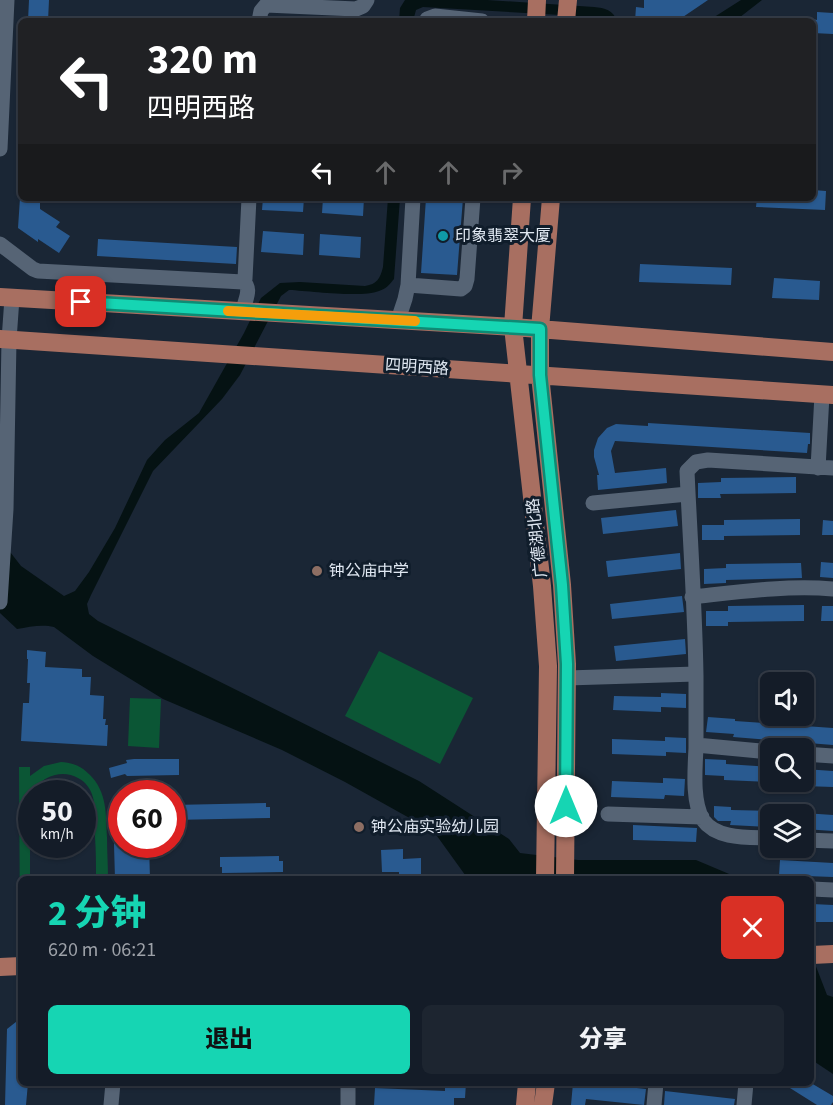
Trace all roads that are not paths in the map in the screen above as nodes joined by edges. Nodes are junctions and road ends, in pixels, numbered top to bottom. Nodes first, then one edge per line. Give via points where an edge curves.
1 (7, 0) edge
2 (367, 0) edge
3 (537, 0) edge
4 (568, 0) edge
5 (260, 18) edge
6 (430, 18) edge
7 (454, 18) edge
8 (536, 18) edge
9 (566, 18) edge
10 (0, 149) edge
11 (249, 201) edge
12 (413, 201) edge
13 (473, 201) edge
14 (522, 201) edge
15 (551, 201) edge
16 (0, 244) edge
17 (243, 281) junction
18 (408, 285) junction
19 (6, 297) edge
20 (247, 312) junction
21 (398, 320) junction
22 (513, 327) junction
23 (540, 329) junction
24 (5, 339) edge
25 (833, 352) edge
26 (518, 373) junction
27 (540, 375) junction
28 (828, 395) edge
29 (825, 468) edge
30 (688, 494) junction
31 (594, 503) dead end
32 (833, 589) edge
33 (692, 597) junction
34 (0, 602) edge
35 (696, 674) junction
36 (567, 678) junction
37 (696, 745) junction
38 (760, 751) edge
39 (814, 755) edge
40 (833, 756) edge
41 (608, 814) dead end
42 (702, 817) junction
43 (760, 837) edge
44 (814, 840) edge
45 (833, 841) edge
46 (545, 876) edge
47 (565, 876) edge
48 (814, 890) edge
49 (833, 890) edge
50 (833, 954) edge
51 (814, 955) edge
52 (18, 966) edge
53 (0, 967) edge
54 (112, 1086) edge
55 (348, 1086) edge
56 (527, 1086) edge
57 (546, 1086) edge
58 (656, 1086) edge
59 (746, 1086) edge
60 (111, 1105) edge
61 (348, 1105) edge
62 (525, 1105) edge
63 (543, 1105) edge
64 (654, 1105) edge
65 (744, 1105) edge

1 - 10 street
2 - 5 street via 356,9 266,5
3 - 8 main road
4 - 9 main road
6 - 7 street
11 - 17 street
12 - 18 street
13 - 18 street via 465,286 461,289
14 - 22 main road, 广德湖北路
15 - 23 main road, 广德湖北路
16 - 17 street via 38,271
17 - 20 street via 249,292 244,305
18 - 21 street
19 - 20 main road
19 - 24 street
20 - 21 main road
21 - 22 main road
22 - 23 main road
22 - 26 main road, 广德湖北路
23 - 25 main road
23 - 27 main road, 广德湖北路
24 - 26 main road, 四明西路
24 - 34 street via 6,509
26 - 27 main road, 四明西路
26 - 46 main road, 广德湖北路 via 547,654
27 - 28 main road, 四明西路
27 - 36 main road, 广德湖北路 via 562,585
28 - 29 street
29 - 30 street via 696,462 687,471
30 - 31 street
30 - 33 street
32 - 33 street via 759,590
33 - 35 street
35 - 36 street
35 - 37 street
36 - 47 main road, 广德湖北路
37 - 38 street
37 - 42 street via 695,788
39 - 40 street
41 - 42 street
42 - 43 street via 712,829 723,834
44 - 45 street
48 - 49 street
50 - 51 main road
52 - 53 main road
54 - 60 street
55 - 61 street
56 - 62 main road
57 - 63 main road
58 - 64 street
59 - 65 street

